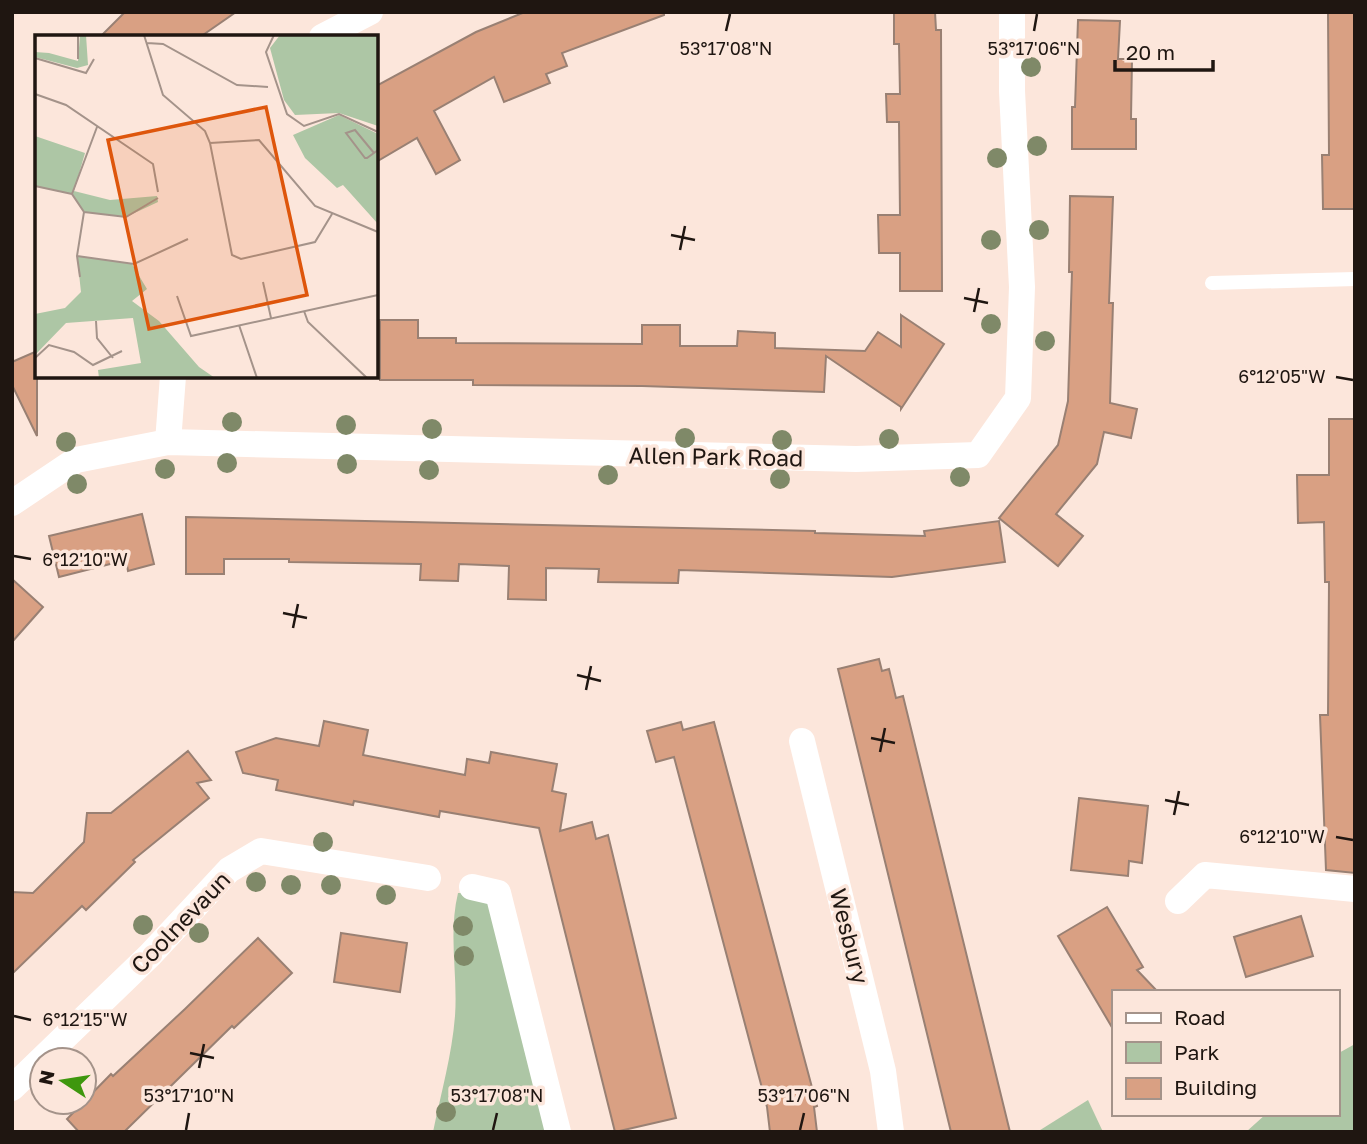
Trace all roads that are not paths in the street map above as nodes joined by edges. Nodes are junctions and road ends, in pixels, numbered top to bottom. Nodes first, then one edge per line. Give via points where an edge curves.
1 (370, 12) edge
2 (1012, 12) edge
3 (326, 35) edge
4 (1355, 279) edge
5 (1212, 282) dead end
6 (173, 378) edge
7 (168, 442) junction
8 (12, 503) edge
9 (802, 741) dead end
10 (428, 878) dead end
11 (472, 887) dead end
12 (1355, 888) edge
13 (1178, 901) dead end
14 (12, 1088) edge
15 (558, 1132) edge
16 (891, 1132) edge

1 - 3 street
2 - 7 street, Allen Park Road via 1022,287 1018,398 978,455 842,459
4 - 5 lane
6 - 7 street
7 - 8 street, Allen Park Road via 76,460
9 - 16 street, Wesbury via 883,1071
10 - 14 street, Coolnevaun via 261,851 229,870 150,955
11 - 15 street via 498,893
12 - 13 street via 1205,875

